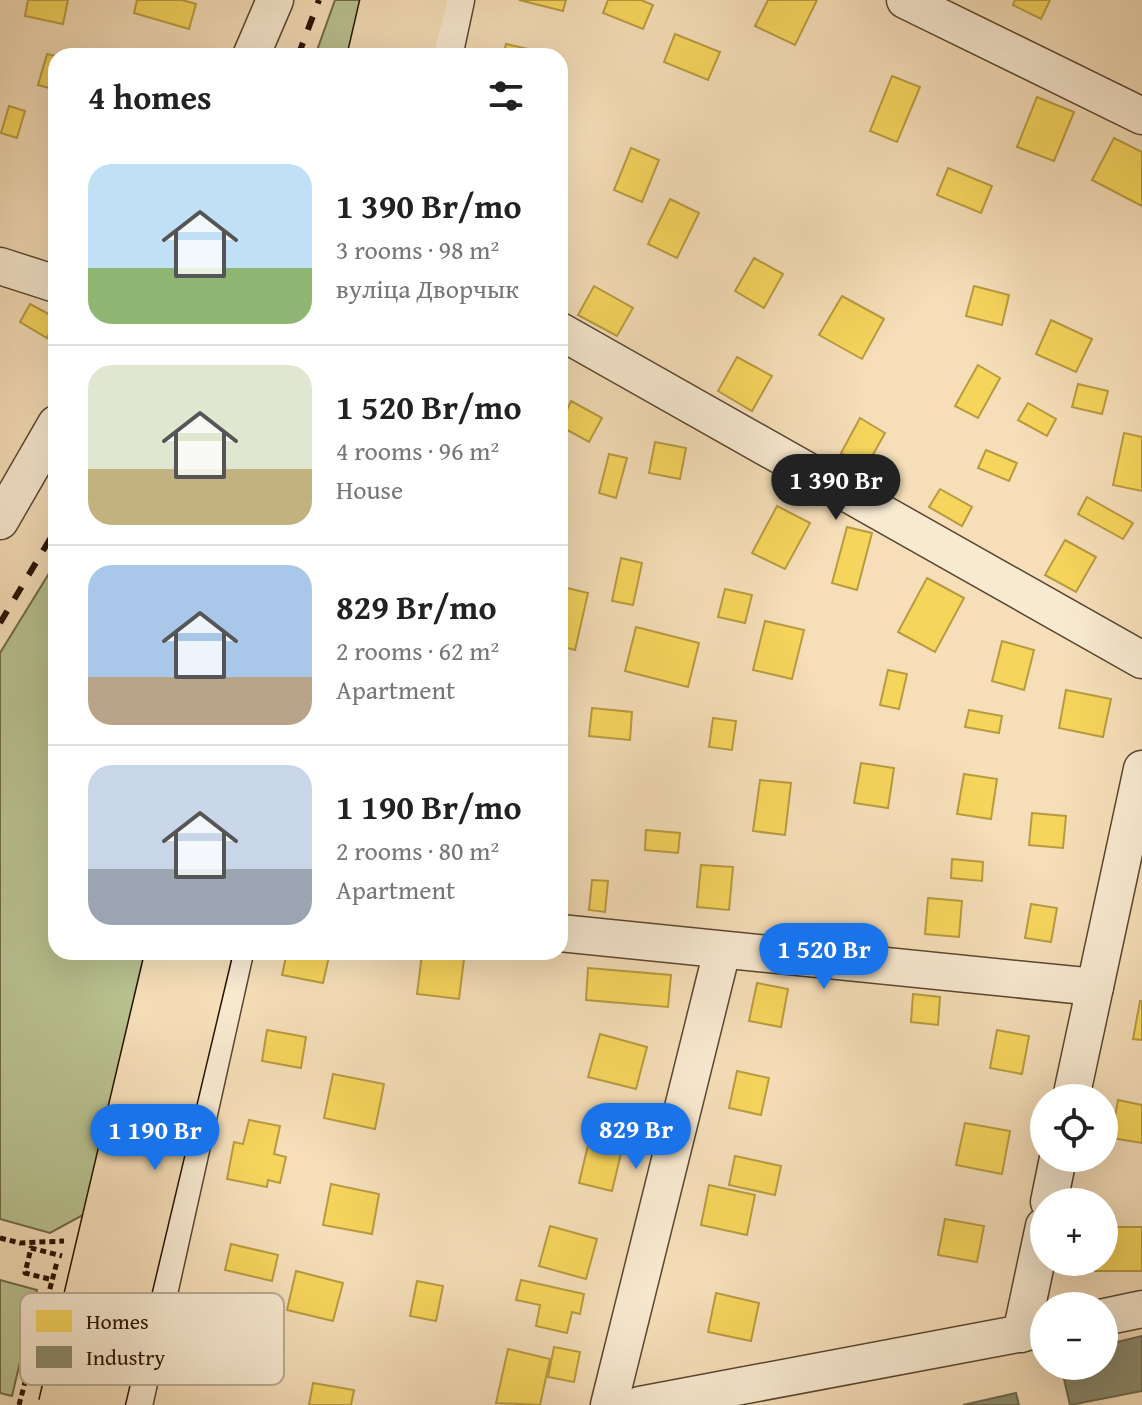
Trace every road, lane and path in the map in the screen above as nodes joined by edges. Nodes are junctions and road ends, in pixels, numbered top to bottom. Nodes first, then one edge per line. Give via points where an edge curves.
1 (275, 0) edge
2 (383, 0) edge
3 (425, 0) edge
4 (456, 0) edge
5 (905, 0) edge
6 (254, 48) edge
7 (372, 48) edge
8 (413, 48) edge
9 (446, 48) edge
10 (1142, 116) edge
11 (0, 266) edge
12 (48, 281) edge
13 (568, 336) edge
14 (48, 438) edge
15 (0, 521) edge
16 (1142, 660) edge
17 (1142, 769) edge
18 (568, 934) edge
19 (722, 951) junction
20 (166, 960) edge
21 (208, 960) edge
22 (233, 960) edge
23 (1095, 987) junction
24 (1074, 1084) edge
25 (0, 1238) edge
26 (65, 1241) dead end
27 (75, 1258) dead end
28 (50, 1279) dead end
29 (87, 1293) edge
30 (129, 1293) edge
31 (159, 1293) edge
32 (1142, 1309) edge
33 (1118, 1314) edge
34 (1030, 1332) edge
35 (66, 1385) edge
36 (107, 1385) edge
37 (138, 1385) edge
38 (61, 1405) edge
39 (102, 1405) edge
40 (134, 1405) edge
41 (609, 1405) edge
42 (640, 1405) edge

1 - 6 street
2 - 7 highway
3 - 8 highway
4 - 9 street
5 - 10 street
11 - 12 street
13 - 16 street
14 - 15 street
17 - 23 street
18 - 19 street
19 - 23 street
19 - 41 street
20 - 29 highway, bridge
21 - 30 highway, bridge
22 - 31 street
23 - 24 street
25 - 26 path via 20,1243
27 - 28 path via 31,1248 25,1273
32 - 33 street
34 - 42 street
35 - 38 highway, bridge
36 - 39 highway, bridge
37 - 40 street

